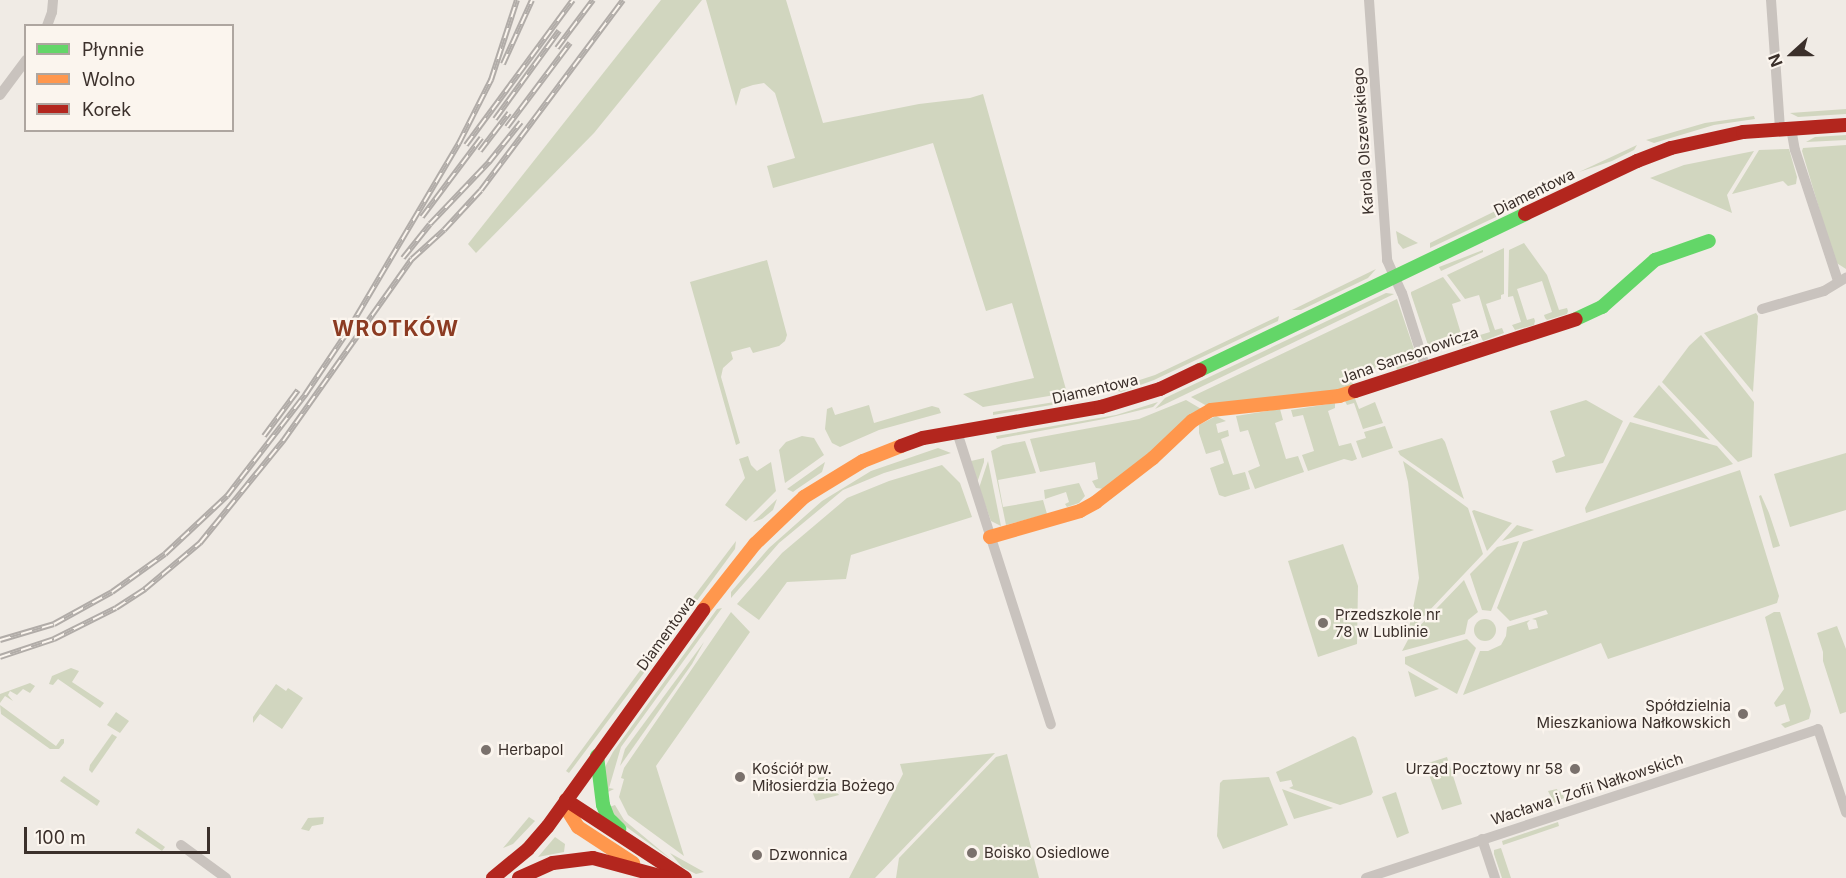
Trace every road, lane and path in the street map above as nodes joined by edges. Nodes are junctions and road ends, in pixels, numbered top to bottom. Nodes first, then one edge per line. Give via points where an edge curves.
1 (53, 0) edge
2 (1369, 0) edge
3 (1771, 0) edge
4 (48, 24) edge
5 (24, 63) edge
6 (0, 95) edge
7 (1846, 125) edge
8 (1785, 128) junction
9 (1708, 241) dead end
10 (1395, 277) junction
11 (1842, 280) edge
12 (1762, 309) dead end
13 (1425, 366) junction
14 (957, 432) junction
15 (990, 537) junction
16 (1051, 724) dead end
17 (597, 756) junction
18 (566, 800) junction
19 (1846, 812) edge
20 (1482, 839) junction
21 (629, 840) junction
22 (181, 845) dead end
23 (645, 871) junction
24 (226, 878) edge
25 (493, 878) edge
26 (519, 878) edge
27 (667, 878) edge
28 (685, 878) edge
29 (1366, 878) edge
30 (1495, 878) edge

1 - 4 street
2 - 10 street, Karola Olszewskiego via 1387,260
3 - 8 street
5 - 6 street
7 - 8 street, Diamentowa
8 - 10 street, Diamentowa via 1720,135 1654,154
8 - 11 street
9 - 13 street, Jana Samsonowicza via 1655,261 1602,307 1575,319
10 - 13 street, Karola Olszewskiego
10 - 14 street, Diamentowa via 1139,397
11 - 12 street via 1824,291
13 - 15 street, Jana Samsonowicza via 1339,396 1212,410 1192,421 1153,458 1096,502 1080,511
14 - 15 street
14 - 17 street, Diamentowa via 909,441 886,450 831,479 788,511 723,583
15 - 16 street
17 - 18 street, Diamentowa
17 - 21 street via 603,805
18 - 21 street
18 - 23 street via 578,826
18 - 25 street, Diamentowa via 528,849
19 - 20 street, Wacława i Zofii Nałkowskich via 1818,729
20 - 29 street, Wacława i Zofii Nałkowskich
20 - 30 street
21 - 28 street
22 - 24 street
23 - 26 street via 602,859 581,858 553,863
23 - 27 street

